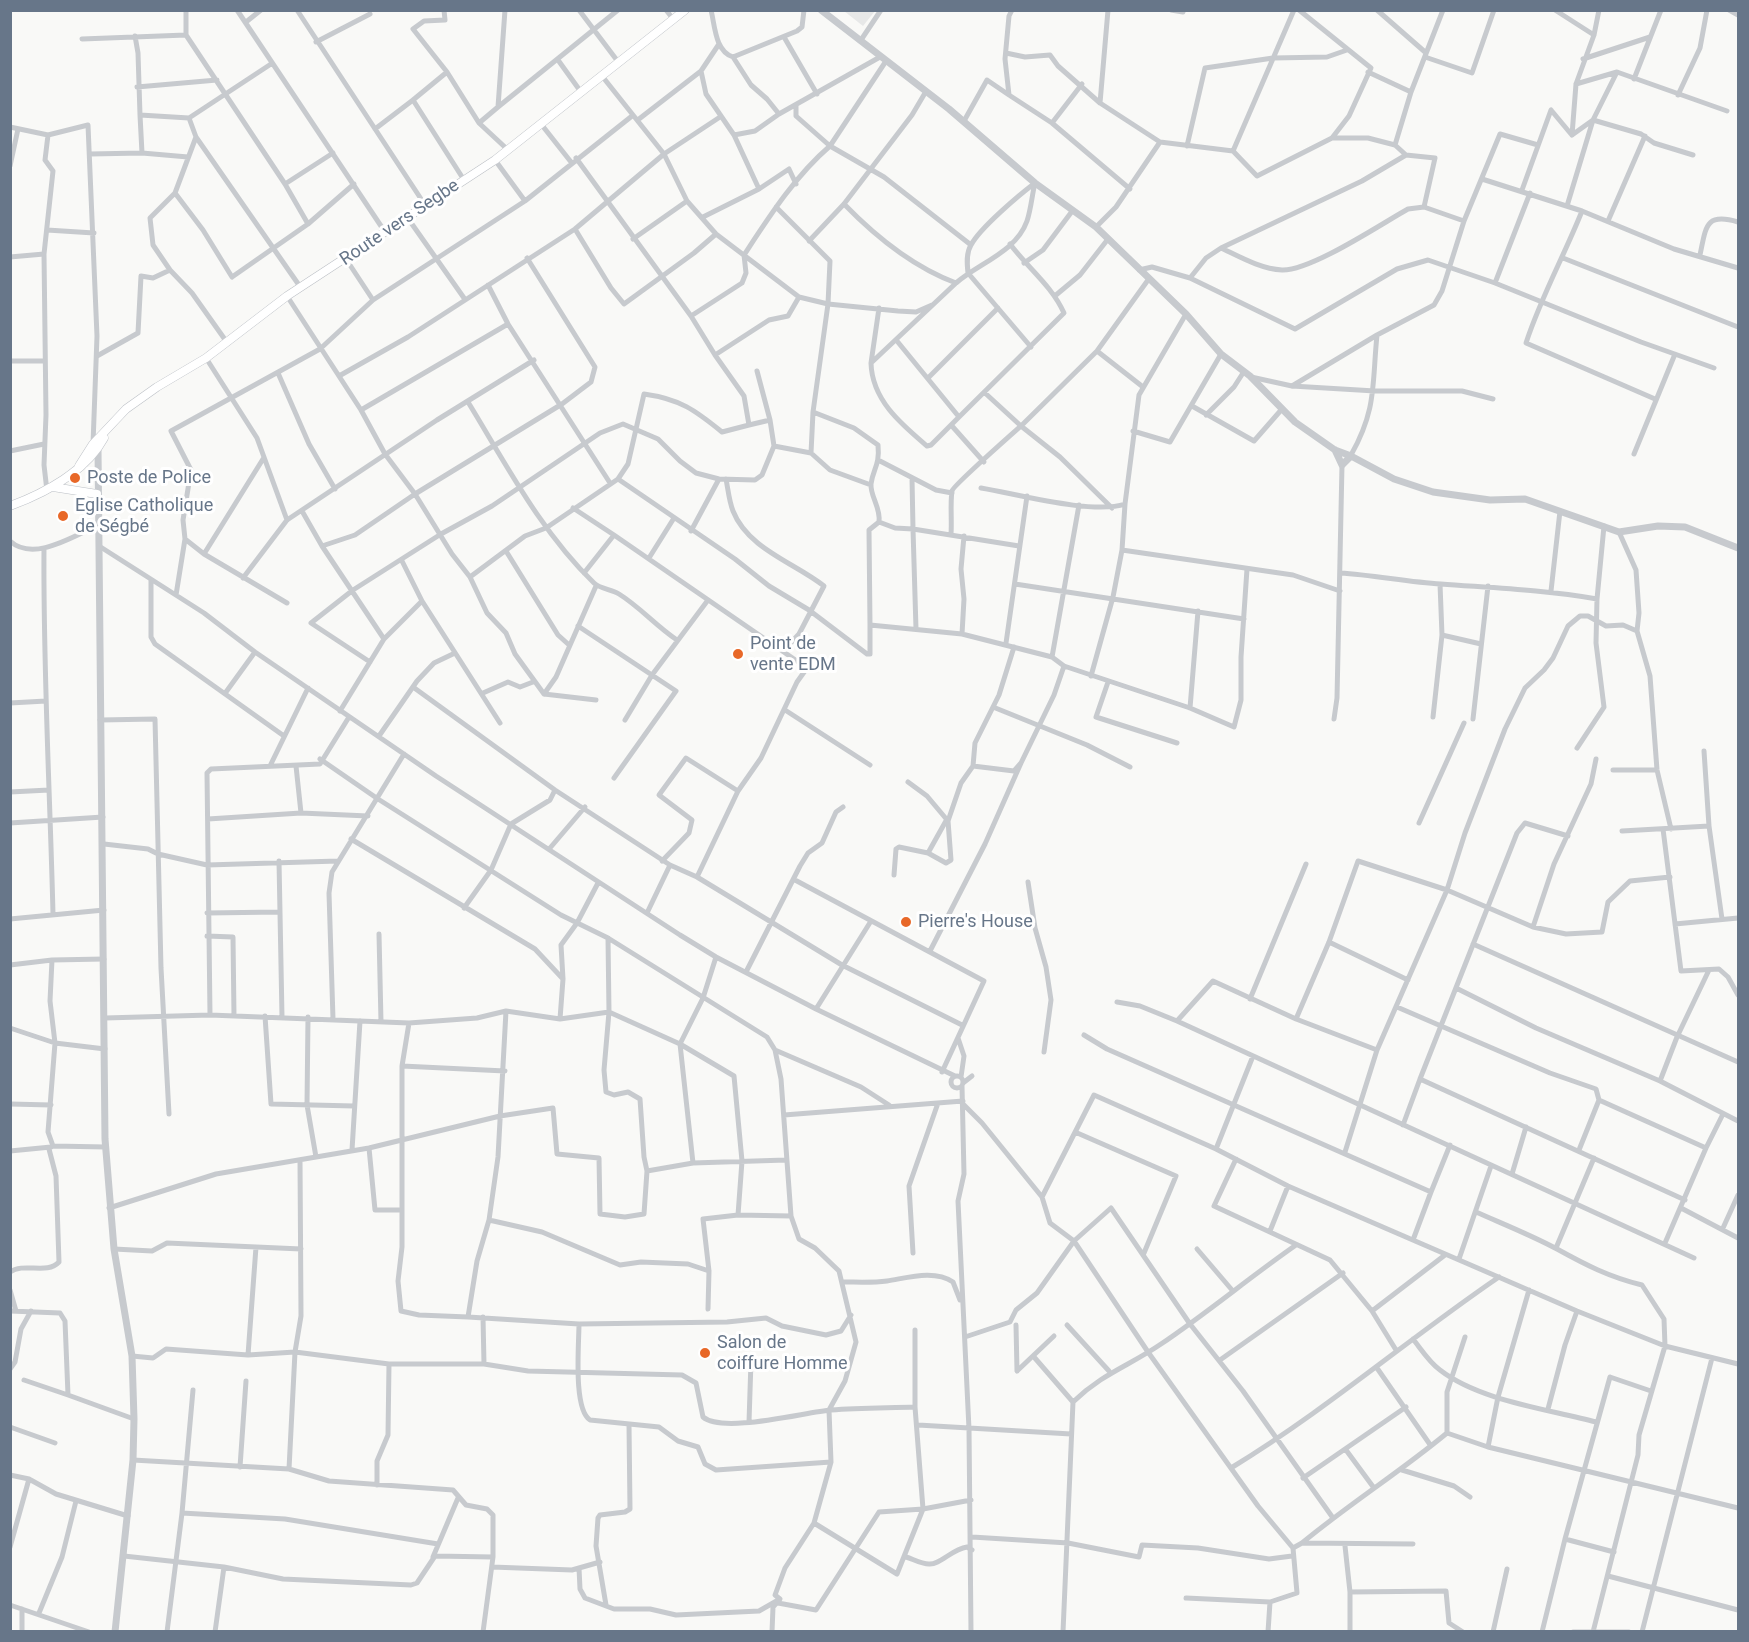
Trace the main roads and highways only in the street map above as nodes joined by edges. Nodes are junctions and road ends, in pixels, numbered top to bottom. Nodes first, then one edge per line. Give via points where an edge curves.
1 (685, 10) edge
2 (50, 489) junction
3 (97, 494) road end
4 (10, 506) edge

1 - 2 main road, Route vers Segbe via 495,160 287,296 206,358 126,409 79,466
2 - 3 main road
2 - 4 main road, Route vers Segbe

